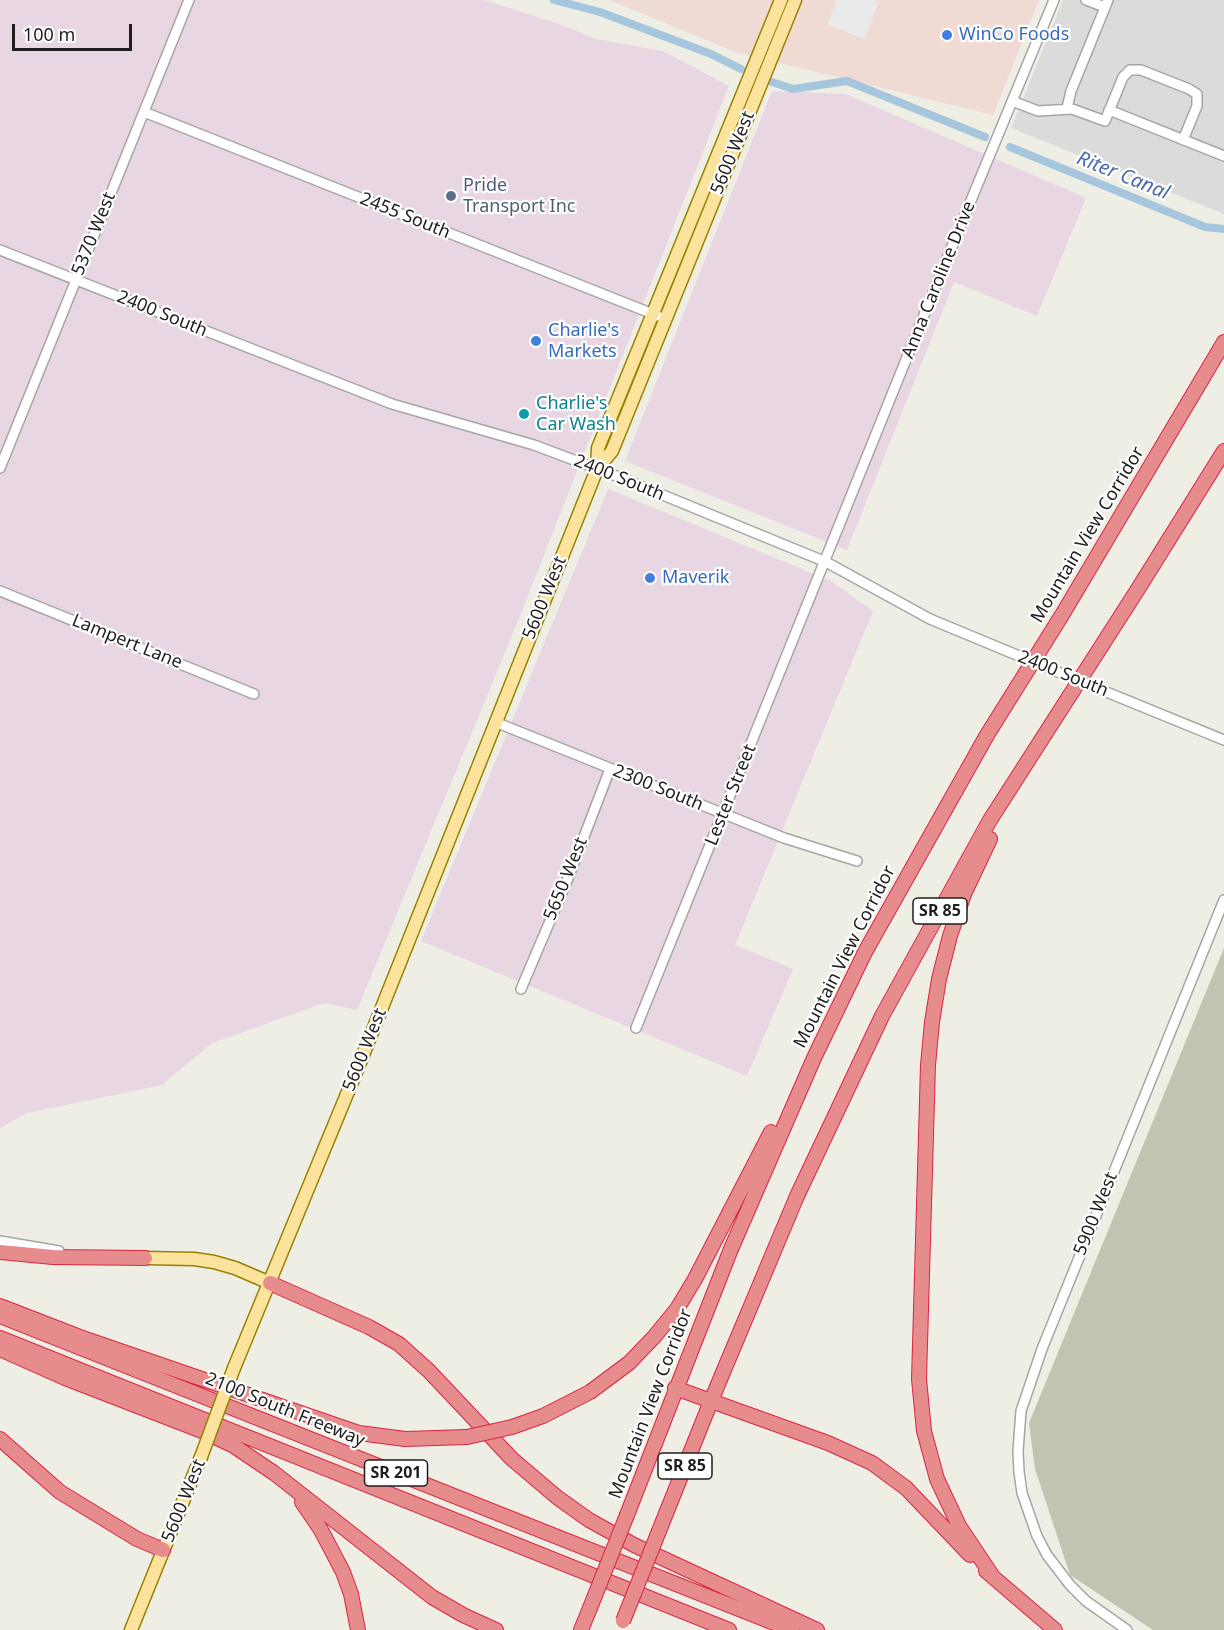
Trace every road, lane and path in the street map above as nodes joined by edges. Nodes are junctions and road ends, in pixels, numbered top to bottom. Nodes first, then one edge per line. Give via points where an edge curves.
1 (189, 0) edge
2 (781, 0) edge
3 (795, 0) edge
4 (1054, 0) edge
5 (1086, 0) edge
6 (1107, 4) edge
7 (1012, 101) junction
8 (1067, 108) junction
9 (1109, 110) junction
10 (144, 112) junction
11 (1183, 140) junction
12 (1224, 156) edge
13 (0, 250) edge
14 (76, 280) junction
15 (653, 314) junction
16 (666, 319) junction
17 (1224, 342) edge
18 (1224, 451) edge
19 (0, 468) edge
20 (597, 469) junction
21 (826, 562) junction
22 (0, 591) edge
23 (254, 694) dead end
24 (495, 722) junction
25 (1044, 739) junction
26 (1224, 740) edge
27 (610, 769) junction
28 (723, 815) junction
29 (856, 861) dead end
30 (1224, 900) edge
31 (865, 952) junction
32 (521, 989) dead end
33 (636, 1028) dead end
34 (0, 1241) edge
35 (0, 1252) edge
36 (145, 1258) junction
37 (270, 1283) junction
38 (0, 1306) edge
39 (0, 1317) edge
40 (0, 1338) edge
41 (0, 1349) edge
42 (675, 1388) junction
43 (711, 1401) junction
44 (0, 1439) edge
45 (285, 1483) junction
46 (164, 1550) junction
47 (993, 1577) junction
48 (621, 1625) edge
49 (131, 1630) edge
50 (358, 1630) edge
51 (496, 1630) edge
52 (581, 1630) edge
53 (729, 1630) edge
54 (792, 1630) edge
55 (817, 1630) edge
56 (1055, 1630) edge
57 (1127, 1630) edge

1 - 10 street, 5370 West
2 - 15 main road, 5600 West
3 - 16 main road, 5600 West
4 - 7 street, Anna Caroline Drive
5 - 6 street
6 - 8 street
7 - 8 street via 1038,111
7 - 21 street, Anna Caroline Drive
8 - 9 street via 1105,121
9 - 11 street
9 - 11 street via 1123,77 1133,69 1190,89 1198,97 1197,106
10 - 14 street, 5370 West
10 - 15 street, 2455 South
11 - 12 street
13 - 14 street, 2400 South
14 - 19 street, 5370 West
14 - 20 street, 2400 South via 392,404 526,443
15 - 16 street, 2455 South
15 - 20 main road, 5600 West via 598,448
16 - 20 main road, 5600 West via 612,451
17 - 31 highway, Mountain View Corridor / SR 85 via 987,735
18 - 25 highway, SR 85
20 - 21 street, 2400 South
20 - 24 main road, 5600 West
21 - 26 street, 2400 South, bridge via 930,619
21 - 28 street, Lester Street
22 - 23 street, Lampert Lane
24 - 27 street, 2300 South
24 - 37 main road, 5600 West
25 - 43 highway, SR 85 via 990,820 882,1016 797,1196
25 - 47 highway via 964,894 941,968 929,1044 921,1414 943,1495
27 - 28 street, 2300 South
27 - 32 street, 5650 West
28 - 29 street, 2300 South
28 - 33 street, Lester Street
30 - 57 street, 5900 West via 1041,1349 1025,1395 1019,1431 1022,1493 1047,1555 1070,1585
31 - 38 highway, bridge via 677,1309 642,1350 603,1383 560,1408 512,1427 467,1437 405,1439 358,1432
31 - 42 highway, Mountain View Corridor / SR 85 via 770,1158
34 - 36 street via 56,1251
35 - 36 highway
36 - 37 main road via 214,1262
37 - 46 main road, 5600 West, bridge
37 - 55 highway via 399,1344 512,1459 589,1520
39 - 54 highway, 2100 South Freeway / SR 201
40 - 53 highway, SR 201
41 - 45 highway via 210,1434 248,1455
42 - 43 highway
42 - 52 highway, Mountain View Corridor / SR 85, bridge
43 - 47 highway via 839,1447 877,1466 917,1498
43 - 48 highway, SR 85, bridge
44 - 46 highway via 60,1492 137,1539
45 - 50 highway via 311,1514 339,1563 351,1594
45 - 51 highway via 432,1597
46 - 49 main road, 5600 West
47 - 56 highway

